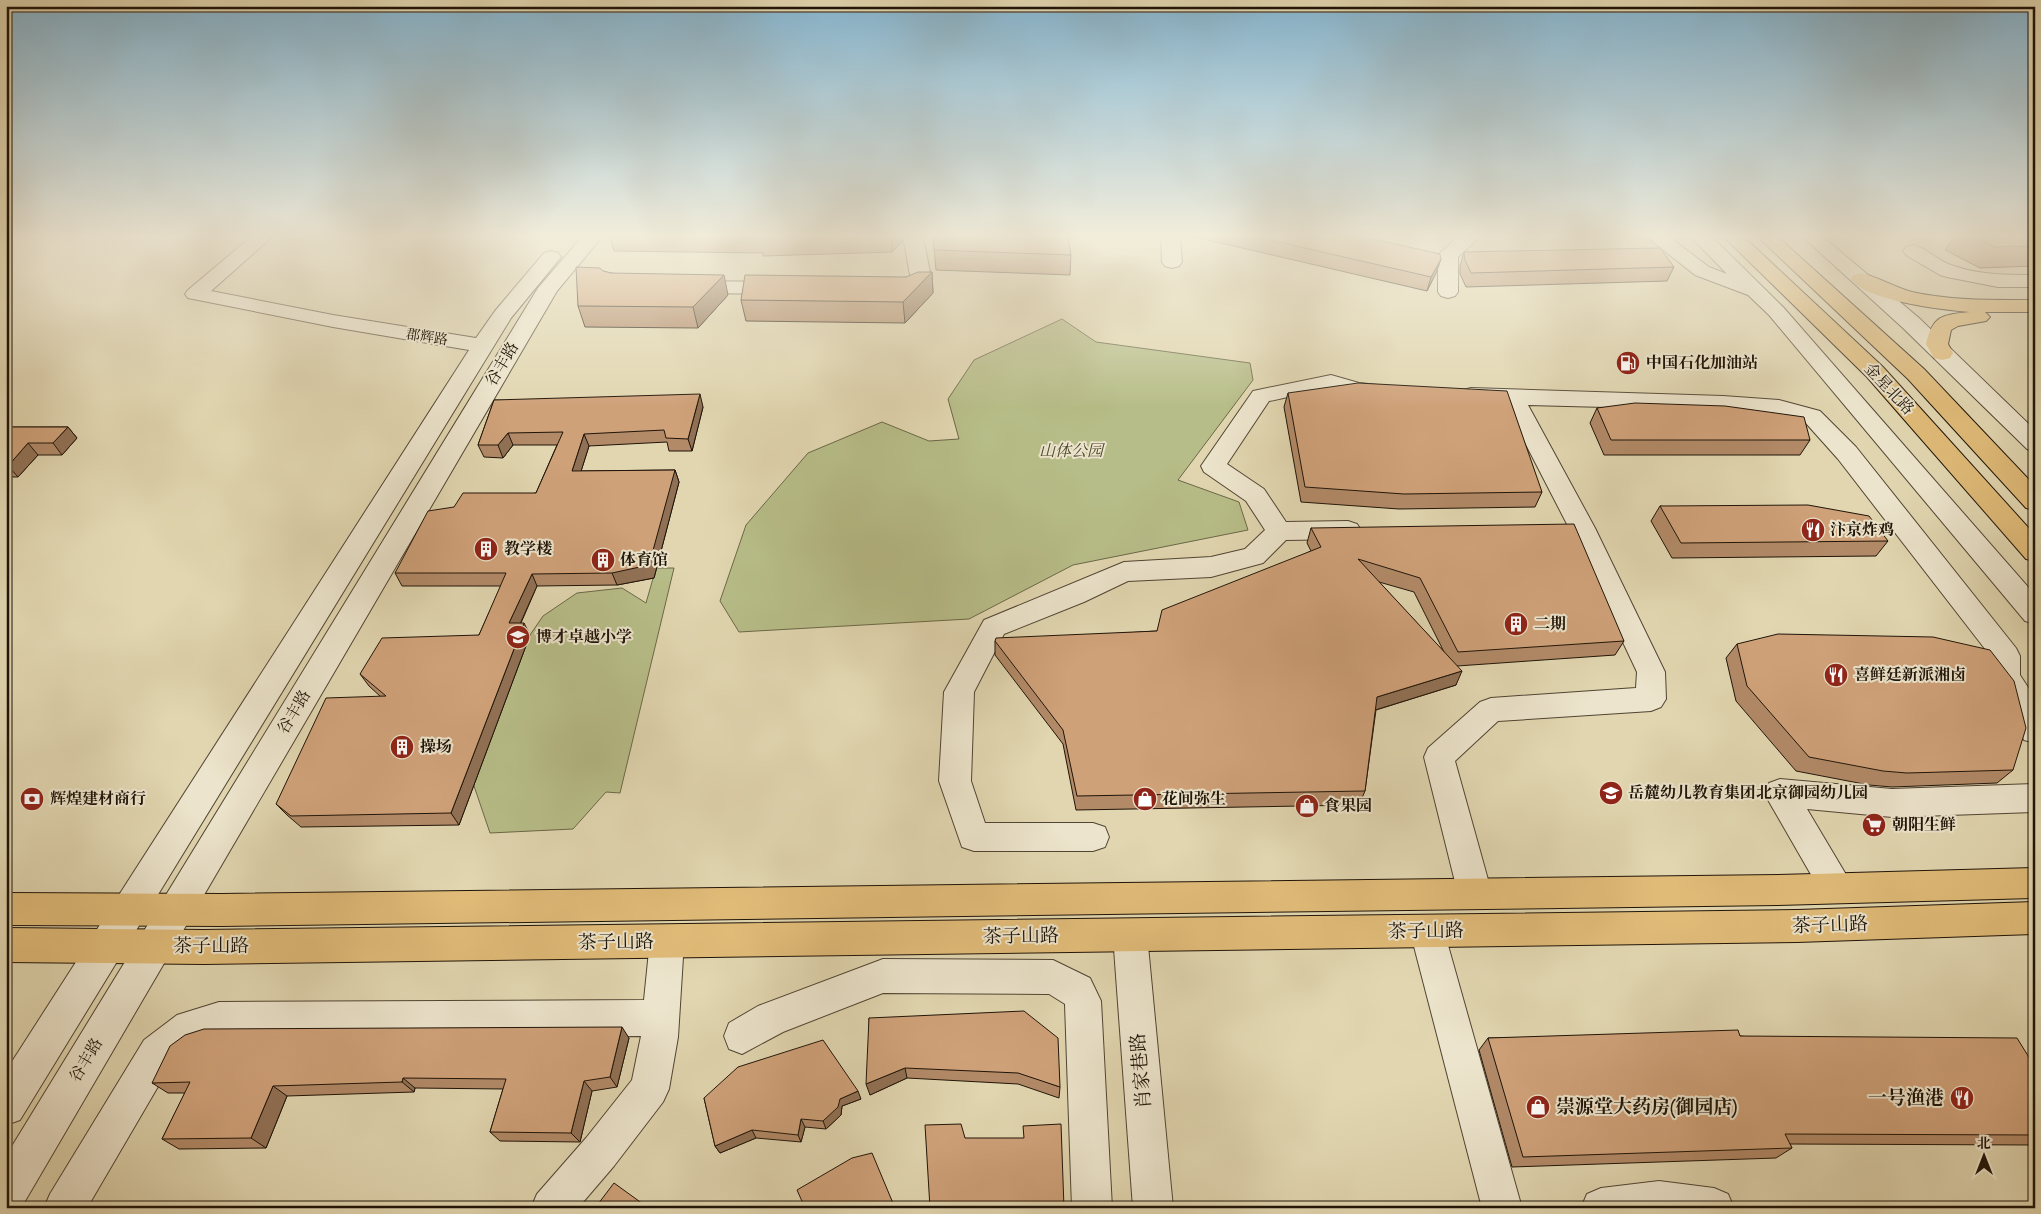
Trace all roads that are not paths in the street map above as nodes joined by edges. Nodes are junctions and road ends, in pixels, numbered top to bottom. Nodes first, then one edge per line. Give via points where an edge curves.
1 (1758, 293) edge
2 (195, 294) edge
3 (520, 294) edge
4 (545, 294) edge
5 (1793, 294) edge
6 (1829, 294) edge
7 (1878, 294) edge
8 (1895, 294) edge
9 (2035, 306) edge
10 (2035, 316) edge
11 (483, 346) junction
12 (1942, 353) junction
13 (1400, 392) edge
14 (1447, 394) edge
15 (1513, 397) junction
16 (2035, 444) edge
17 (2035, 502) edge
18 (1552, 528) edge
19 (1582, 528) junction
20 (1367, 530) edge
21 (1279, 531) junction
22 (2035, 552) edge
23 (2035, 614) edge
24 (2035, 731) edge
25 (2035, 798) edge
26 (1093, 837) dead end
27 (2035, 883) edge
28 (1837, 888) junction
29 (1475, 894) junction
30 (130, 908) junction
31 (6, 909) edge
32 (176, 910) junction
33 (2035, 918) edge
34 (1427, 931) junction
35 (1130, 935) junction
36 (667, 941) junction
37 (6, 945) edge
38 (108, 945) junction
39 (154, 946) junction
40 (661, 1018) junction
41 (742, 1036) dead end
42 (6, 1106) edge
43 (6, 1194) edge
44 (64, 1208) edge
45 (551, 1208) edge
46 (1092, 1208) edge
47 (1153, 1208) edge
48 (1502, 1208) edge
49 (1601, 1208) edge
50 (1714, 1208) edge

1 - 23 street
2 - 11 street, 郡辉路
3 - 11 street, 谷丰路
4 - 32 street, 谷丰路
5 - 22 main road, 金星北路 via 1875,372
6 - 17 main road, 金星北路 via 1916,374
7 - 12 street
8 - 9 main road via 1960,306
10 - 12 main road via 1975,316 1952,320 1938,332 1937,344
11 - 30 street, 谷丰路
12 - 16 street
13 - 21 street via 1357,390 1331,382 1261,396 1213,466 1255,495
14 - 15 street
15 - 19 street
15 - 24 street via 1723,402 1779,407 1812,416 1847,453 2006,656 2005,676 2034,722
18 - 19 street
19 - 29 street via 1651,672 1651,699 1491,710 1439,757
20 - 21 street
21 - 26 street via 1254,556 1211,567 1124,572 994,627 959,692 955,781 974,837
25 - 28 street via 1892,803 1780,793
27 - 28 main road, 茶子山路
28 - 29 main road, 茶子山路
29 - 32 main road, 茶子山路
30 - 31 main road, 茶子山路
30 - 32 main road, 茶子山路
30 - 38 street, 谷丰路
32 - 39 street, 谷丰路
33 - 34 main road, 茶子山路 via 1797,926
34 - 35 main road, 茶子山路
34 - 48 street
35 - 36 main road, 茶子山路
35 - 47 street, 肖家巷路
36 - 39 main road, 茶子山路
36 - 40 street
37 - 38 main road, 茶子山路
38 - 39 main road, 茶子山路
38 - 42 street, 谷丰路
39 - 43 street, 谷丰路
40 - 44 street via 219,1020 190,1028 157,1053
40 - 45 street via 650,1089
41 - 46 street via 771,1019 883,976 1053,977 1077,990 1083,1001
49 - 50 street via 1658,1201

